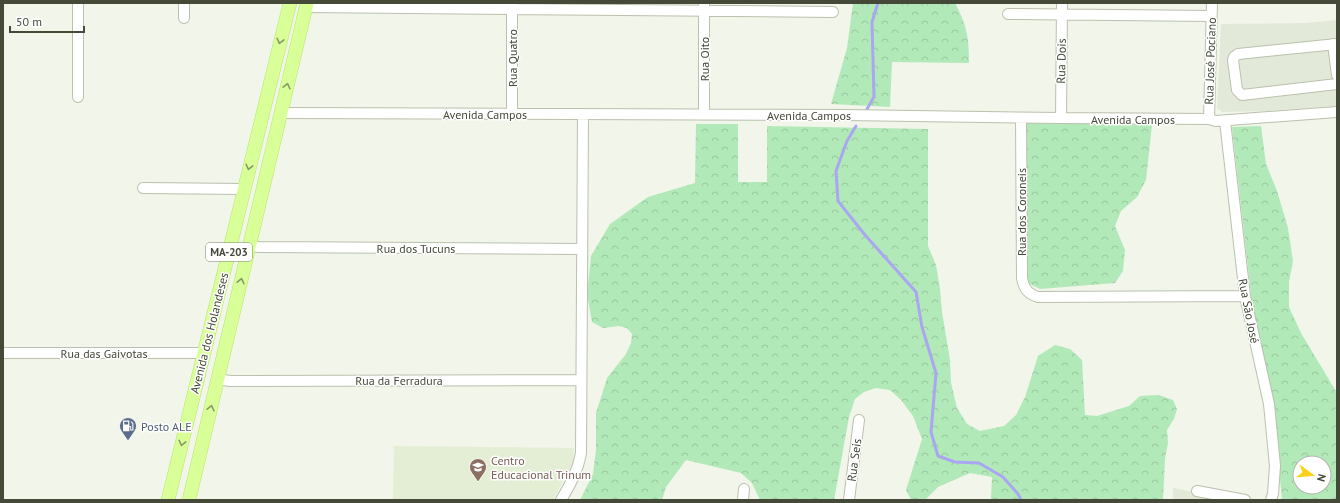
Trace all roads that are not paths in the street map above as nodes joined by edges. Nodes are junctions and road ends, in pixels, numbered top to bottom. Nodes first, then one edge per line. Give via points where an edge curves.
1 (78, 3) edge
2 (184, 3) edge
3 (290, 3) edge
4 (1212, 3) edge
5 (306, 5) edge
6 (512, 6) edge
7 (704, 7) edge
8 (1062, 8) edge
9 (833, 12) dead end
10 (1008, 14) dead end
11 (1211, 16) junction
12 (184, 18) dead end
13 (1335, 44) edge
14 (1337, 75) edge
15 (1337, 84) edge
16 (78, 97) dead end
17 (1337, 112) edge
18 (281, 113) junction
19 (512, 114) junction
20 (583, 114) junction
21 (704, 114) junction
22 (1021, 118) junction
23 (1061, 118) junction
24 (1209, 119) junction
25 (1225, 121) junction
26 (143, 188) dead end
27 (244, 189) junction
28 (249, 246) junction
29 (582, 249) junction
30 (1245, 296) junction
31 (3, 353) edge
32 (204, 353) junction
33 (218, 379) junction
34 (581, 380) junction
35 (859, 420) dead end
36 (744, 489) dead end
37 (1197, 491) dead end
38 (1219, 498) edge
39 (168, 500) edge
40 (189, 500) edge
41 (561, 500) edge
42 (743, 500) edge
43 (849, 500) edge
44 (1245, 500) edge
45 (1271, 500) edge

1 - 16 street
2 - 12 street
3 -> 27 main road, Avenida dos Holandeses / MA-203
4 - 11 street, Rua José Pociano
5 - 6 street
18 -> 5 main road, Avenida dos Holandeses / MA-203
6 - 7 street
6 - 19 street, Rua Quatro
7 - 9 street
7 - 21 street, Rua Oito
8 - 10 street
8 - 11 street
8 - 23 street, Rua Dois
11 - 24 street, Rua José Pociano
13 - 14 street
13 - 15 street via 1238,54 1233,60 1237,90 1242,95
17 - 25 street, Avenida Campos
18 - 19 street, Avenida Campos
18 - 28 main road, Avenida dos Holandeses / MA-203
19 - 20 street, Avenida Campos
20 - 21 street, Avenida Campos
20 - 29 street
21 - 22 street, Avenida Campos
22 - 23 street, Avenida Campos
22 - 30 street, Rua dos Coroneis via 1022,278 1023,287 1027,292 1038,297
23 - 24 street, Avenida Campos
24 - 25 street, Avenida Campos
25 - 30 street, Rua São José
26 - 27 street
27 - 32 main road, Avenida dos Holandeses / MA-203
28 - 29 street, Rua dos Tucuns
33 -> 28 main road, Avenida dos Holandeses / MA-203
29 - 34 street
30 - 45 street, Rua São José via 1269,404 1275,466
31 - 32 street, Rua das Gaivotas
32 -> 39 main road, Avenida dos Holandeses / MA-203
33 - 34 street, Rua da Ferradura
40 -> 33 main road, Avenida dos Holandeses / MA-203
34 - 41 street via 581,453 575,476
35 - 43 street, Rua Seis
36 - 42 street
37 - 38 street
38 - 44 street

